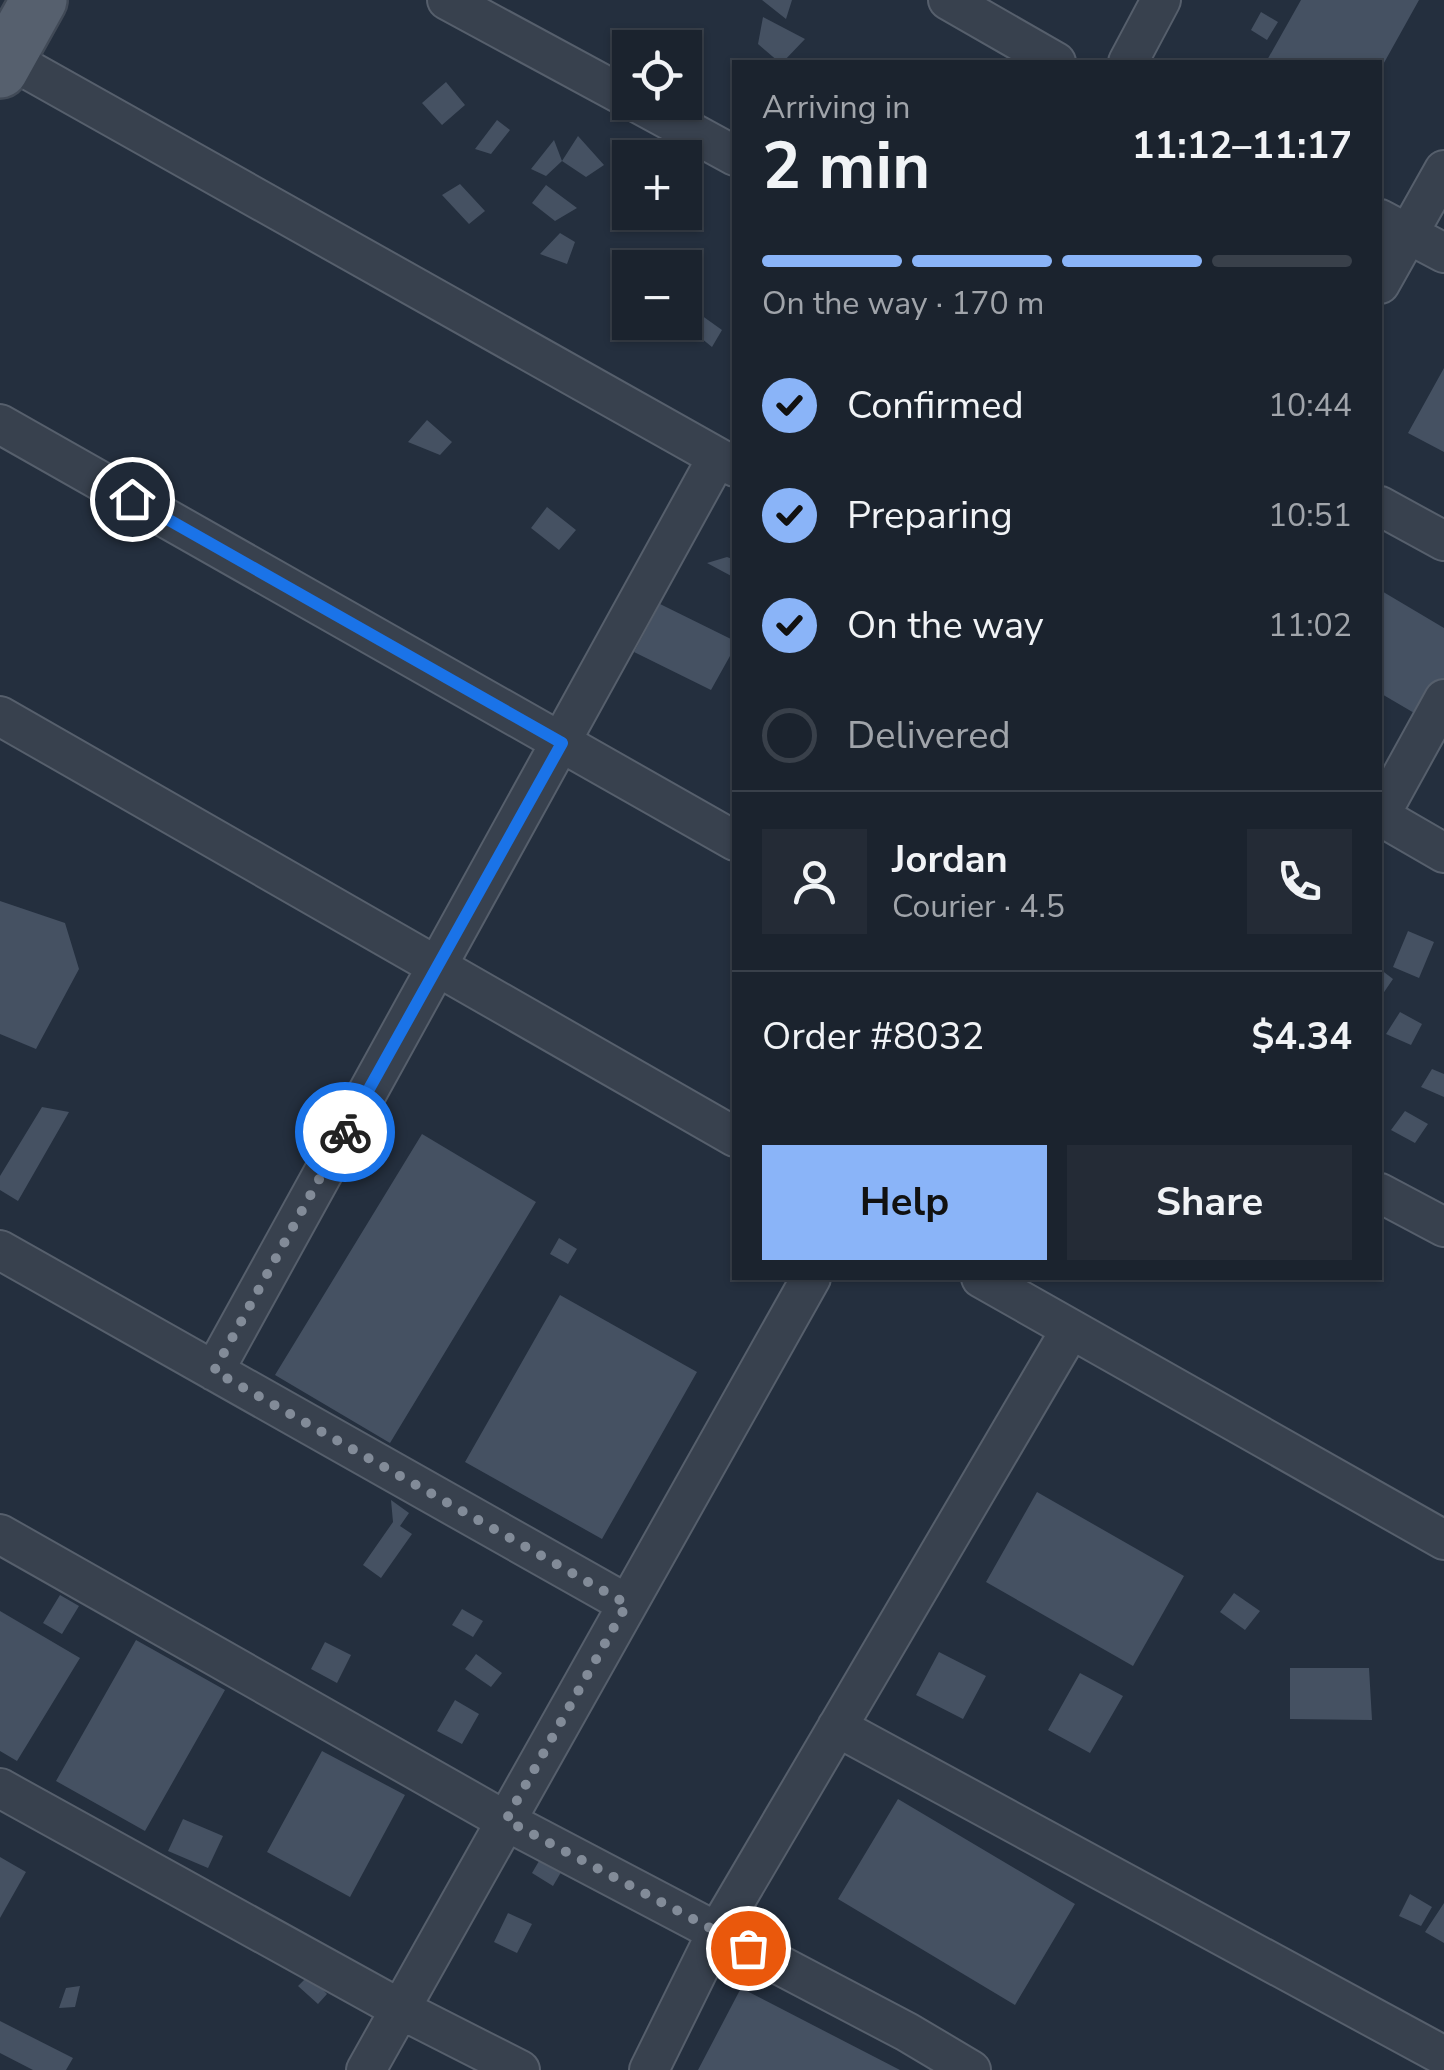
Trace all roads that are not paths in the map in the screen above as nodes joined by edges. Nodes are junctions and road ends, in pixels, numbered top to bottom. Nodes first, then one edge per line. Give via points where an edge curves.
1 (39, 0) edge
2 (447, 0) edge
3 (948, 0) edge
4 (1161, 0) edge
5 (2, 60) edge
6 (1053, 60) edge
7 (1129, 60) edge
8 (612, 90) edge
9 (668, 120) edge
10 (732, 154) edge
11 (1444, 170) edge
12 (1394, 226) edge
13 (1444, 253) edge
14 (1382, 276) edge
15 (0, 424) edge
16 (726, 462) edge
17 (1382, 507) edge
18 (1444, 541) edge
19 (1444, 699) edge
20 (0, 716) edge
21 (562, 743) junction
22 (1382, 811) edge
23 (1382, 816) edge
24 (732, 839) edge
25 (1444, 853) edge
26 (437, 964) junction
27 (732, 1135) edge
28 (1382, 1194) edge
29 (1442, 1223) edge
30 (0, 1250) edge
31 (810, 1280) edge
32 (985, 1280) edge
33 (1071, 1328) junction
34 (214, 1371) junction
35 (0, 1534) edge
36 (1444, 1540) edge
37 (627, 1604) junction
38 (836, 1726) junction
39 (0, 1788) edge
40 (506, 1820) junction
41 (717, 1932) junction
42 (400, 2009) junction
43 (1444, 2056) edge
44 (366, 2070) edge
45 (520, 2070) edge
46 (649, 2070) edge
47 (971, 2070) edge

1 - 5 main road
2 - 8 street
3 - 6 street
4 - 7 street
5 - 16 street
9 - 10 street
11 - 12 street
12 - 13 street
12 - 14 street
15 - 21 street
16 - 21 street
17 - 18 street
19 - 22 street
20 - 26 street
21 - 24 street
21 - 26 street
23 - 25 street
26 - 27 street
26 - 34 street
28 - 29 street
30 - 34 street
31 - 37 street
32 - 33 street
33 - 36 street
33 - 38 street
34 - 37 street
35 - 40 street
37 - 40 street
38 - 41 street
38 - 43 street
39 - 42 street
40 - 41 street
40 - 42 street
41 - 46 street
41 - 47 street
42 - 44 street
42 - 45 street

